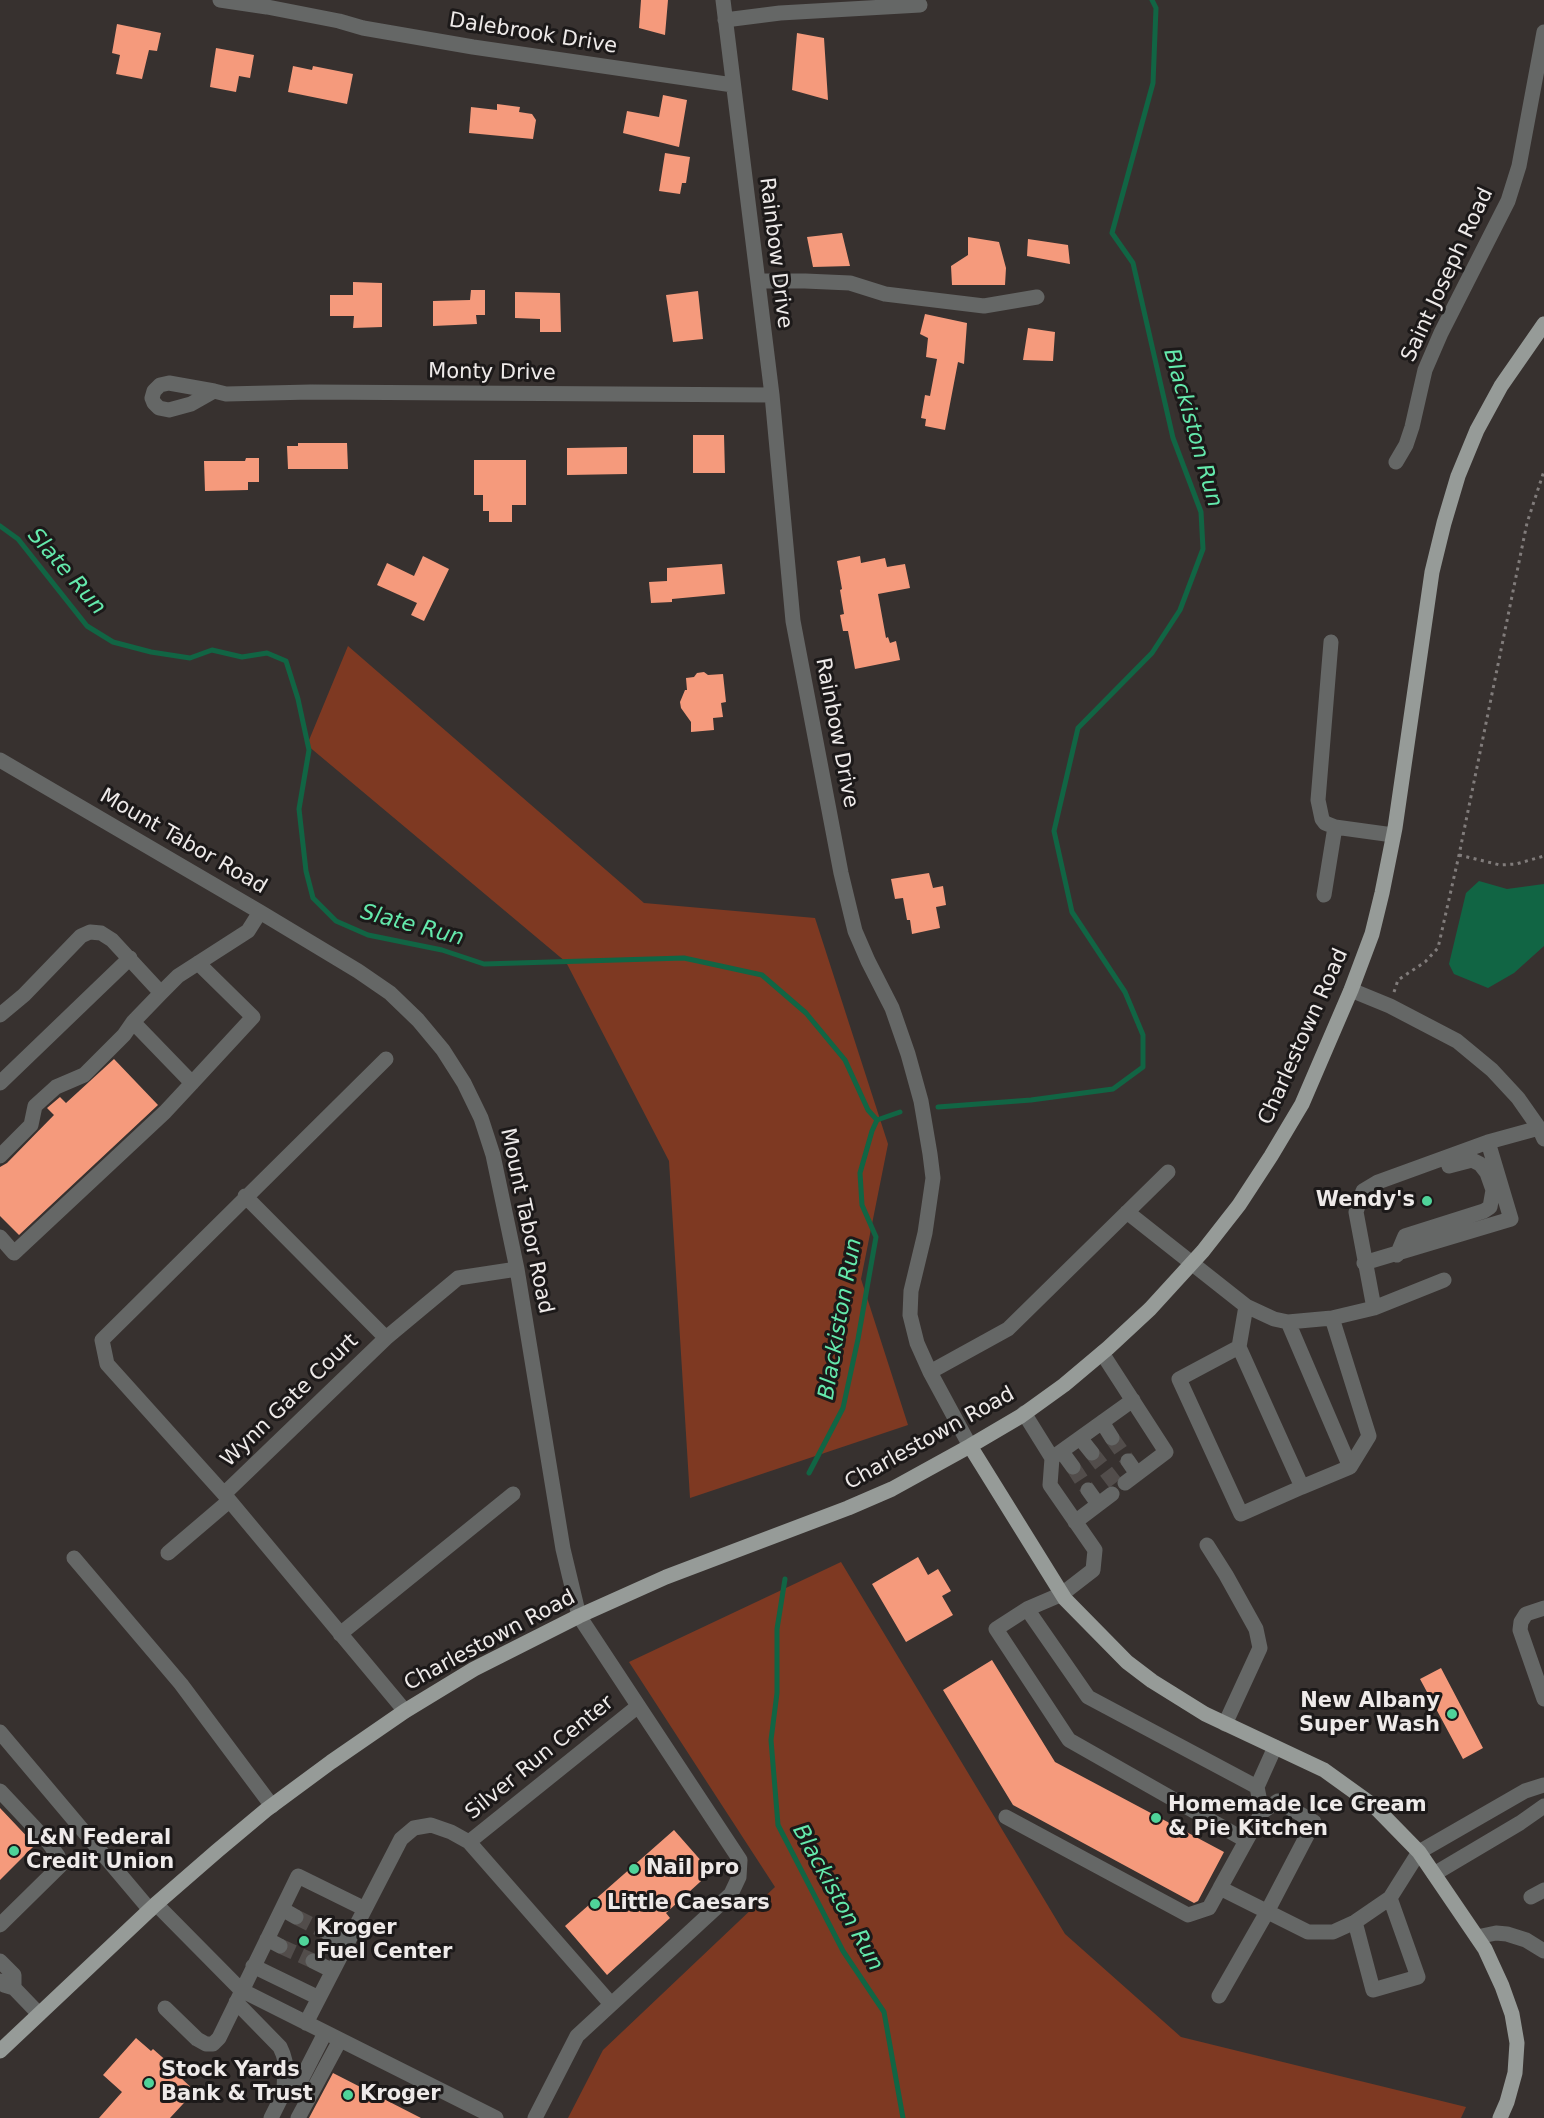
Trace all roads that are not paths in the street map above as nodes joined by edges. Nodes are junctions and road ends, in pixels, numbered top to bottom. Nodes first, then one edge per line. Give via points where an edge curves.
1 (220, 0) edge
2 (723, 0) edge
3 (920, 5) dead end
4 (725, 20) junction
5 (1544, 32) edge
6 (733, 85) junction
7 (758, 281) junction
8 (1037, 297) dead end
9 (1544, 324) edge
10 (214, 391) dead end
11 (772, 395) junction
12 (1396, 462) dead end
13 (1331, 642) dead end
14 (0, 760) edge
15 (1335, 827) junction
16 (1393, 835) junction
17 (1324, 895) dead end
18 (260, 912) junction
19 (130, 958) junction
20 (198, 963) junction
21 (1351, 990) junction
22 (161, 993) junction
23 (0, 1015) edge
24 (133, 1022) junction
25 (386, 1059) dead end
26 (0, 1083) edge
27 (192, 1083) junction
28 (1542, 1134) edge
29 (1488, 1142) junction
30 (0, 1156) edge
31 (1168, 1172) dead end
32 (1378, 1182) junction
33 (245, 1196) junction
34 (1127, 1212) junction
35 (0, 1237) edge
36 (1397, 1255) junction
37 (1191, 1263) junction
38 (1364, 1263) junction
39 (517, 1269) junction
40 (1444, 1280) dead end
41 (1246, 1306) junction
42 (1374, 1308) junction
43 (1332, 1318) junction
44 (1288, 1322) junction
45 (386, 1338) junction
46 (1239, 1347) junction
47 (1102, 1353) junction
48 (930, 1372) junction
49 (1133, 1400) junction
50 (1024, 1413) junction
51 (1102, 1422) junction
52 (1080, 1438) junction
53 (1112, 1438) tunnel mouth
54 (970, 1446) junction
55 (1092, 1453) tunnel mouth
56 (1057, 1455) junction
57 (1073, 1467) tunnel mouth
58 (1350, 1467) junction
59 (1130, 1472) dead end
60 (1302, 1487) junction
61 (1088, 1490) tunnel mouth
62 (513, 1494) dead end
63 (1112, 1494) dead end
64 (227, 1498) junction
65 (1098, 1504) junction
66 (1075, 1522) junction
67 (1207, 1545) dead end
68 (168, 1553) dead end
69 (74, 1558) dead end
70 (1062, 1594) junction
71 (1544, 1608) edge
72 (1027, 1609) junction
73 (579, 1616) junction
74 (340, 1634) junction
75 (1544, 1699) edge
76 (637, 1707) junction
77 (405, 1711) junction
78 (1225, 1724) junction
79 (0, 1732) edge
80 (1275, 1747) junction
81 (1544, 1785) edge
82 (1257, 1787) junction
83 (0, 1791) edge
84 (272, 1806) junction
85 (1544, 1806) edge
86 (1262, 1812) junction
87 (1006, 1817) dead end
88 (1245, 1840) junction
89 (469, 1842) junction
90 (1419, 1852) junction
91 (1434, 1874) junction
92 (1220, 1888) junction
93 (1390, 1898) junction
94 (153, 1907) junction
95 (282, 1909) junction
96 (365, 1909) junction
97 (1267, 1912) junction
98 (296, 1917) tunnel mouth
99 (1355, 1922) junction
100 (0, 1925) edge
101 (328, 1933) tunnel mouth
102 (1477, 1936) junction
103 (347, 1943) junction
104 (1544, 1951) edge
105 (0, 1961) edge
106 (313, 1961) tunnel mouth
107 (253, 1966) junction
108 (333, 1971) junction
109 (0, 1981) edge
110 (14, 1988) junction
111 (239, 1996) junction
112 (1219, 1996) dead end
113 (319, 1998) junction
114 (611, 2004) junction
115 (165, 2008) dead end
116 (39, 2014) junction
117 (306, 2023) junction
118 (325, 2032) junction
119 (340, 2040) junction
120 (0, 2051) edge
121 (284, 2092) junction
122 (271, 2118) edge
123 (298, 2118) edge
124 (496, 2118) edge
125 (535, 2118) edge
126 (1500, 2118) edge

1 - 6 street, Dalebrook Drive via 473,47
2 - 4 street, Rainbow Drive
3 - 4 street
4 - 6 street, Rainbow Drive
5 - 12 street, Saint Joseph Road via 1519,166 1508,201 1425,370 1409,436
6 - 7 street, Rainbow Drive
7 - 8 street via 850,283 885,294 984,306
7 - 11 street, Rainbow Drive
9 - 16 main road, Charlestown Road via 1501,386 1477,430 1444,523 1432,572
10 - 11 street, Monty Drive
11 - 48 street, Rainbow Drive via 793,621 841,873 855,932 892,1008 908,1054 930,1154 933,1178 910,1315
13 - 15 street via 1318,800 1322,819
14 - 18 street, Mount Tabor Road
15 - 16 street
15 - 17 street
16 - 21 main road, Charlestown Road via 1372,934
18 - 20 street via 248,931
18 - 39 street, Mount Tabor Road via 390,993 443,1050 464,1083 494,1155
19 - 22 street
19 - 23 street via 106,936 86,933
19 - 26 street
20 - 22 street
20 - 27 street via 253,1017
21 - 28 street via 1457,1041 1518,1098
21 - 37 main road, Charlestown Road via 1287,1130 1239,1204
22 - 24 street
24 - 27 street
24 - 30 street via 84,1075 56,1087 35,1106 31,1125
25 - 33 street, Wynn Gate Court
27 - 35 street via 14,1252
28 - 29 street
29 - 32 street
29 - 36 street via 1511,1219
31 - 34 street
32 - 36 street via 1392,1187 1472,1160 1487,1173 1492,1190 1490,1207 1404,1236
32 - 38 street via 1363,1191 1356,1212
33 - 45 street, Wynn Gate Court
33 - 64 street, Wynn Gate Court via 102,1340 107,1364
34 - 37 street
34 - 48 street via 1008,1329
36 - 38 street
37 - 41 street
37 - 47 main road, Charlestown Road via 1150,1309
38 - 42 street
39 - 45 street, Wynn Gate Court via 458,1278
39 - 73 street, Mount Tabor Road via 563,1549
40 - 42 street
41 - 44 street
41 - 46 street
42 - 43 street
43 - 44 street
43 - 58 street via 1369,1436
44 - 58 street
45 - 64 street, Wynn Gate Court
46 - 60 street
46 - 60 street via 1179,1379 1241,1514
47 - 49 street
47 - 50 main road, Charlestown Road
48 - 54 street, Rainbow Drive
49 - 51 street
49 - 59 street via 1166,1452
50 - 54 main road, Charlestown Road
50 - 56 street
51 - 52 street
51 - 53 street
52 - 55 street
52 - 56 street
54 - 70 main road
54 - 73 main road, Charlestown Road via 892,1489 666,1577
56 - 57 street
56 - 66 street via 1050,1485
58 - 60 street
61 - 65 street
62 - 74 street
63 - 65 street
64 - 68 street
64 - 74 street, Wynn Gate Court
65 - 66 street
66 - 70 street via 1095,1550 1093,1570
67 - 78 street via 1256,1629 1260,1648
69 - 84 street via 181,1684
70 - 72 street
70 - 78 main road via 1127,1662 1178,1698
71 - 75 street via 1526,1614 1520,1630
72 - 82 street via 1088,1697
72 - 88 street via 996,1629 1069,1740
73 - 76 street, Silver Run Center
73 - 77 main road, Charlestown Road
74 - 77 street, Wynn Gate Court
76 - 89 street, Silver Run Center
76 - 114 street, Silver Run Center via 740,1860 739,1876 731,1894
77 - 84 main road, Charlestown Road
78 - 80 main road
79 - 94 street
80 - 82 street
80 - 90 main road via 1321,1768 1348,1786 1374,1806
81 - 90 street via 1524,1791
82 - 86 street
83 - 100 street via 48,1842 60,1866
84 - 94 main road, Charlestown Road
85 - 91 street
86 - 88 street
86 - 97 street via 1278,1801 1314,1822
87 - 92 street via 1188,1915 1209,1908
88 - 92 street
89 - 96 street, Silver Run Center via 431,1825 414,1828 401,1839
89 - 114 street, Silver Run Center
90 - 91 main road
90 - 93 street
91 - 102 main road
92 - 97 street
93 - 99 street
93 - 99 street via 1418,1977 1373,1990
94 - 111 street
94 - 116 main road, Charlestown Road
95 - 96 street via 298,1876
95 - 98 street
95 - 107 street via 274,1943
96 - 103 street, Silver Run Center
97 - 99 street via 1308,1932 1333,1932
97 - 112 street
101 - 103 street
102 - 104 street via 1507,1934
102 - 126 main road via 1502,1986 1517,2043 1515,2073
103 - 108 street, Silver Run Center
105 - 110 street via 14,1976
106 - 108 street
107 - 111 street
107 - 113 street
108 - 113 street, Silver Run Center
109 - 110 street
110 - 116 street
111 - 115 street via 213,2044 197,2038
111 - 117 street
111 - 121 street via 280,2046 285,2061
113 - 117 street, Silver Run Center
114 - 125 street, Silver Run Center via 577,2036
116 - 120 main road, Charlestown Road
117 - 118 street
118 - 119 street
118 - 121 street via 301,2080
119 - 123 street
119 - 124 street
121 - 122 street

